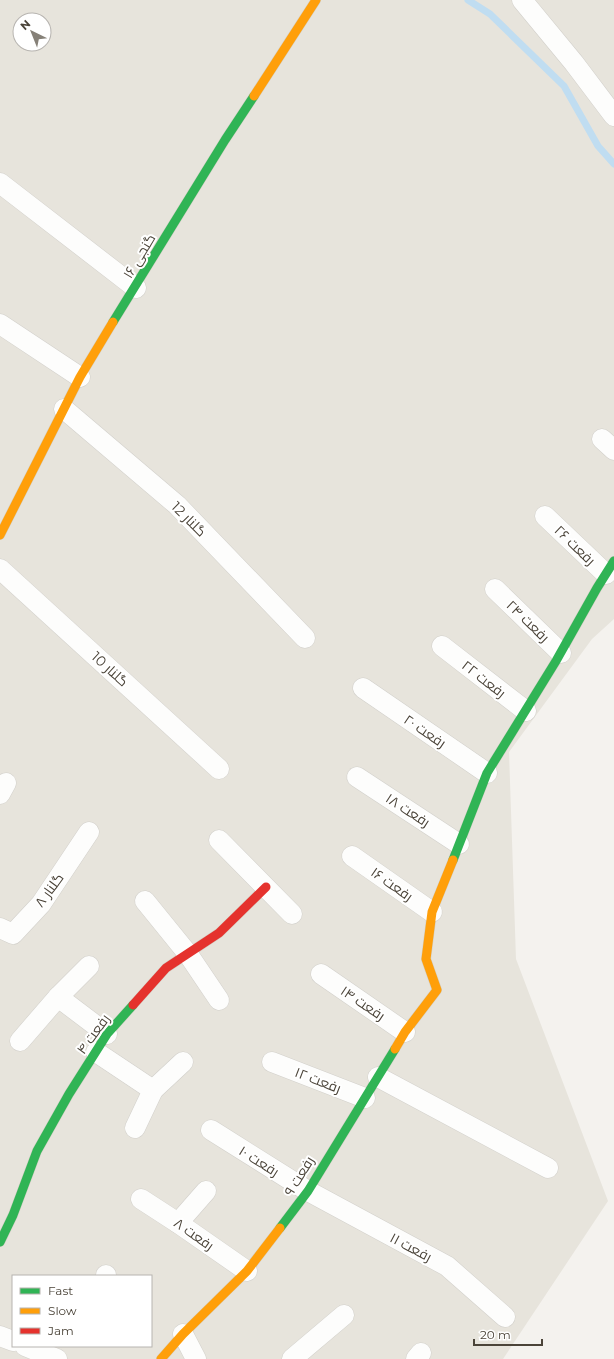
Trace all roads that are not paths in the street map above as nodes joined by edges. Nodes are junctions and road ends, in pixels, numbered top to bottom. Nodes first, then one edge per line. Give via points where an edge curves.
1 (316, 0) edge
2 (522, 0) edge
3 (614, 116) edge
4 (0, 183) edge
5 (136, 288) junction
6 (0, 324) edge
7 (80, 377) junction
8 (64, 409) junction
9 (546, 516) dead end
10 (0, 535) edge
11 (610, 567) edge
12 (0, 569) edge
13 (495, 589) dead end
14 (305, 638) dead end
15 (442, 646) dead end
16 (561, 653) junction
17 (363, 688) dead end
18 (526, 711) junction
19 (219, 769) dead end
20 (487, 773) junction
21 (357, 777) dead end
22 (89, 832) dead end
23 (219, 840) dead end
24 (459, 844) junction
25 (352, 856) dead end
26 (266, 887) junction
27 (145, 901) dead end
28 (432, 912) junction
29 (292, 914) dead end
30 (0, 928) edge
31 (188, 954) junction
32 (88, 966) dead end
33 (321, 974) dead end
34 (58, 997) junction
35 (219, 1000) dead end
36 (405, 1032) junction
37 (108, 1034) junction
38 (20, 1041) dead end
39 (96, 1052) junction
40 (183, 1062) dead end
41 (272, 1062) dead end
42 (378, 1077) junction
43 (153, 1090) junction
44 (365, 1098) junction
45 (136, 1128) dead end
46 (211, 1130) dead end
47 (548, 1168) dead end
48 (206, 1191) dead end
49 (308, 1191) junction
50 (140, 1198) dead end
51 (178, 1223) junction
52 (0, 1242) edge
53 (247, 1272) junction
54 (344, 1315) dead end
55 (505, 1317) dead end
56 (183, 1334) junction
57 (0, 1336) edge
58 (12, 1341) edge
59 (29, 1347) edge
60 (49, 1355) edge
61 (161, 1359) edge
62 (196, 1359) edge
63 (292, 1359) edge

1 - 5 street, گنجی ۱۶ via 225,140
2 - 3 street
4 - 5 street
5 - 7 street, گنجی ۱۶
6 - 7 street
7 - 8 street, گنجی ۱۶
8 - 10 street, گنجی ۱۶
8 - 14 street, گلنار 12 via 177,506
9 - 11 street, رفعت ۲۶
11 - 16 street
12 - 19 street, گلنار 10
13 - 16 street, رفعت ۲۴
15 - 18 street, رفعت ۲۲
16 - 18 street
17 - 20 street, رفعت ۲۰
18 - 20 street
20 - 24 street
21 - 24 street, رفعت ۱۸
22 - 30 street, گلنار ۸ via 41,904 13,934
23 - 26 street
24 - 28 street
25 - 28 street, رفعت ۱۶
26 - 29 street
26 - 31 street, رفعت ۴ via 219,933
27 - 31 street
28 - 36 street, رفعت ۹ via 426,959 437,990
31 - 35 street
31 - 37 street, رفعت ۴ via 166,968
32 - 34 street
33 - 36 street, رفعت ۱۴
34 - 37 street
34 - 38 street
36 - 42 street, رفعت ۹
37 - 39 street, رفعت ۴
39 - 43 street
39 - 52 street, رفعت ۴ via 37,1151
40 - 43 street
41 - 44 street, رفعت ۱۲
42 - 44 street, رفعت ۹
42 - 47 street
43 - 45 street
44 - 49 street, رفعت ۹
46 - 49 street, رفعت ۱۰
48 - 51 street
49 - 53 street, رفعت ۹
49 - 55 street, رفعت ۱۱ via 447,1266
50 - 51 street, رفعت ۸
51 - 53 street, رفعت ۸
53 - 56 street, رفعت ۹
54 - 63 street
56 - 61 street, رفعت ۹
56 - 62 street
57 - 58 street
59 - 60 street

